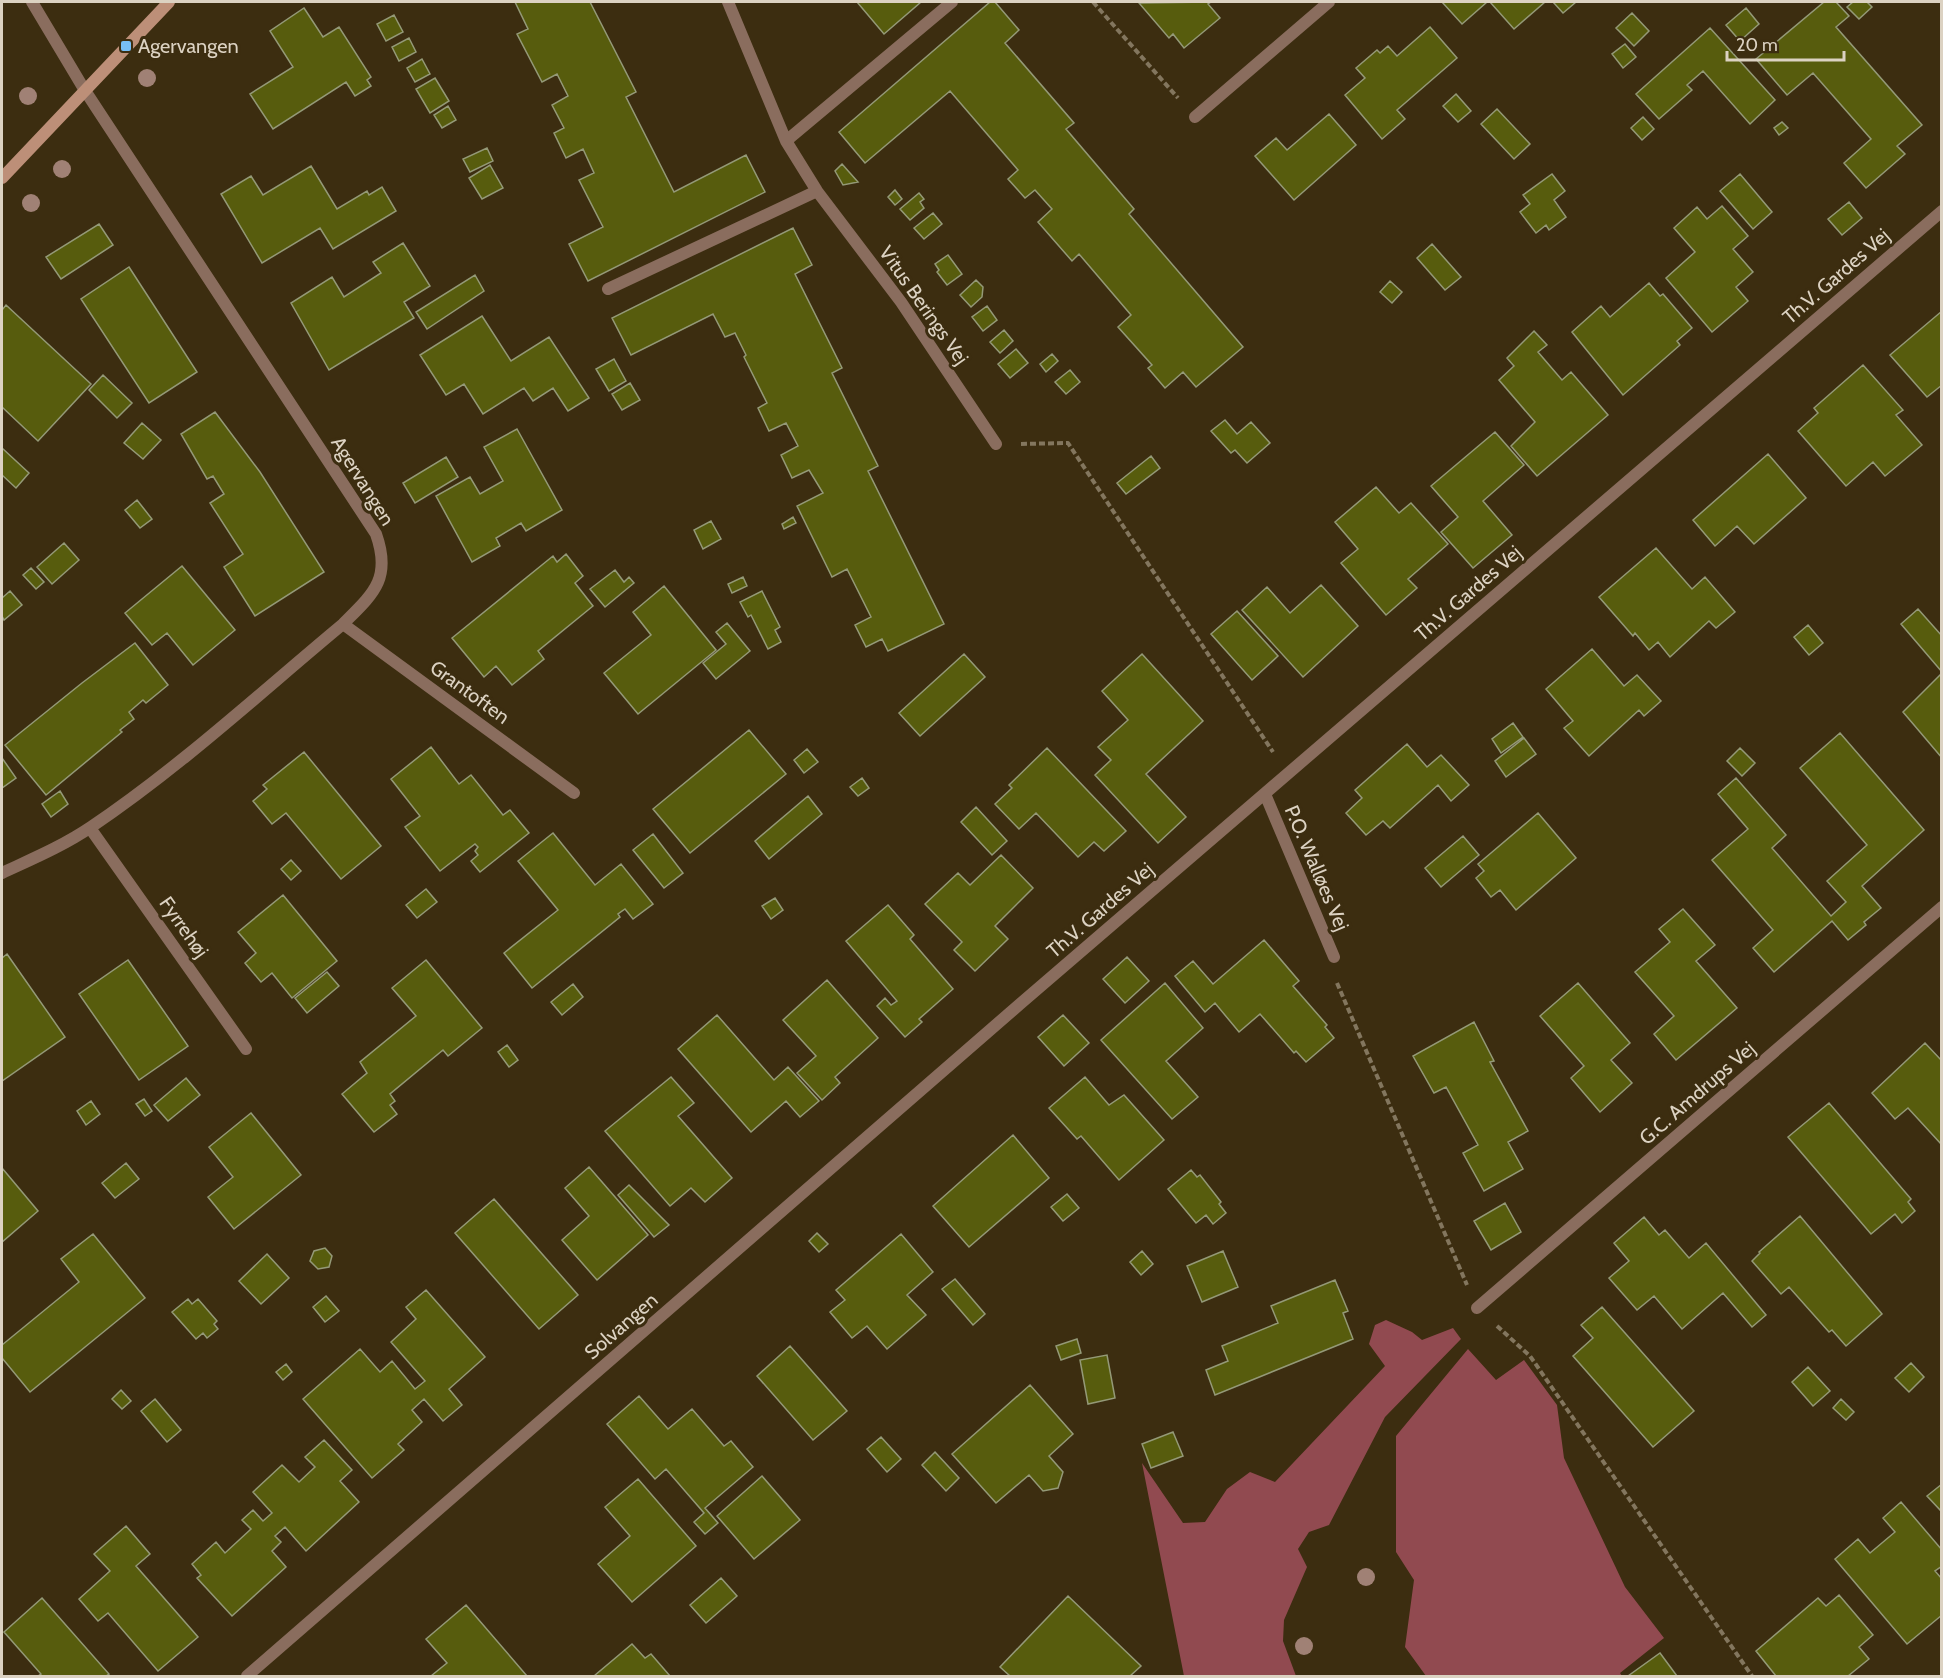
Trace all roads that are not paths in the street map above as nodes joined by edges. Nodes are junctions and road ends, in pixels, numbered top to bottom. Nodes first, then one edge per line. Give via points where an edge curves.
1 (33, 2) edge
2 (169, 2) edge
3 (728, 2) edge
4 (952, 2) edge
5 (1329, 2) edge
6 (84, 89) junction
7 (1195, 117) road end
8 (786, 141) junction
9 (2, 178) edge
10 (817, 191) junction
11 (1941, 211) edge
12 (608, 289) dead end
13 (996, 444) road end
14 (343, 624) junction
15 (574, 793) dead end
16 (1265, 794) junction
17 (90, 828) junction
18 (2, 873) edge
19 (1941, 907) edge
20 (1334, 957) road end
21 (1020, 1004) joint
22 (246, 1049) dead end
23 (1477, 1308) road end
24 (248, 1677) edge

1 - 6 street, Agervangen
2 - 6 street
3 - 8 street, Vitus Berings Vej
4 - 8 street
5 - 7 street
6 - 9 street
6 - 14 street, Agervangen via 376,534 383,555 382,576 369,598
8 - 10 street, Vitus Berings Vej
10 - 12 street
10 - 13 street, Vitus Berings Vej via 901,302
11 - 16 street, Th.V. Gardes Vej
14 - 15 street, Grantoften
14 - 17 street, Agervangen via 152,782
16 - 20 street, P.O. Walløes Vej
16 - 21 street, Th.V. Gardes Vej
17 - 18 street, Agervangen
17 - 22 street, Fyrrehøj
19 - 23 street, G.C. Amdrups Vej
21 - 24 street, Solvangen

